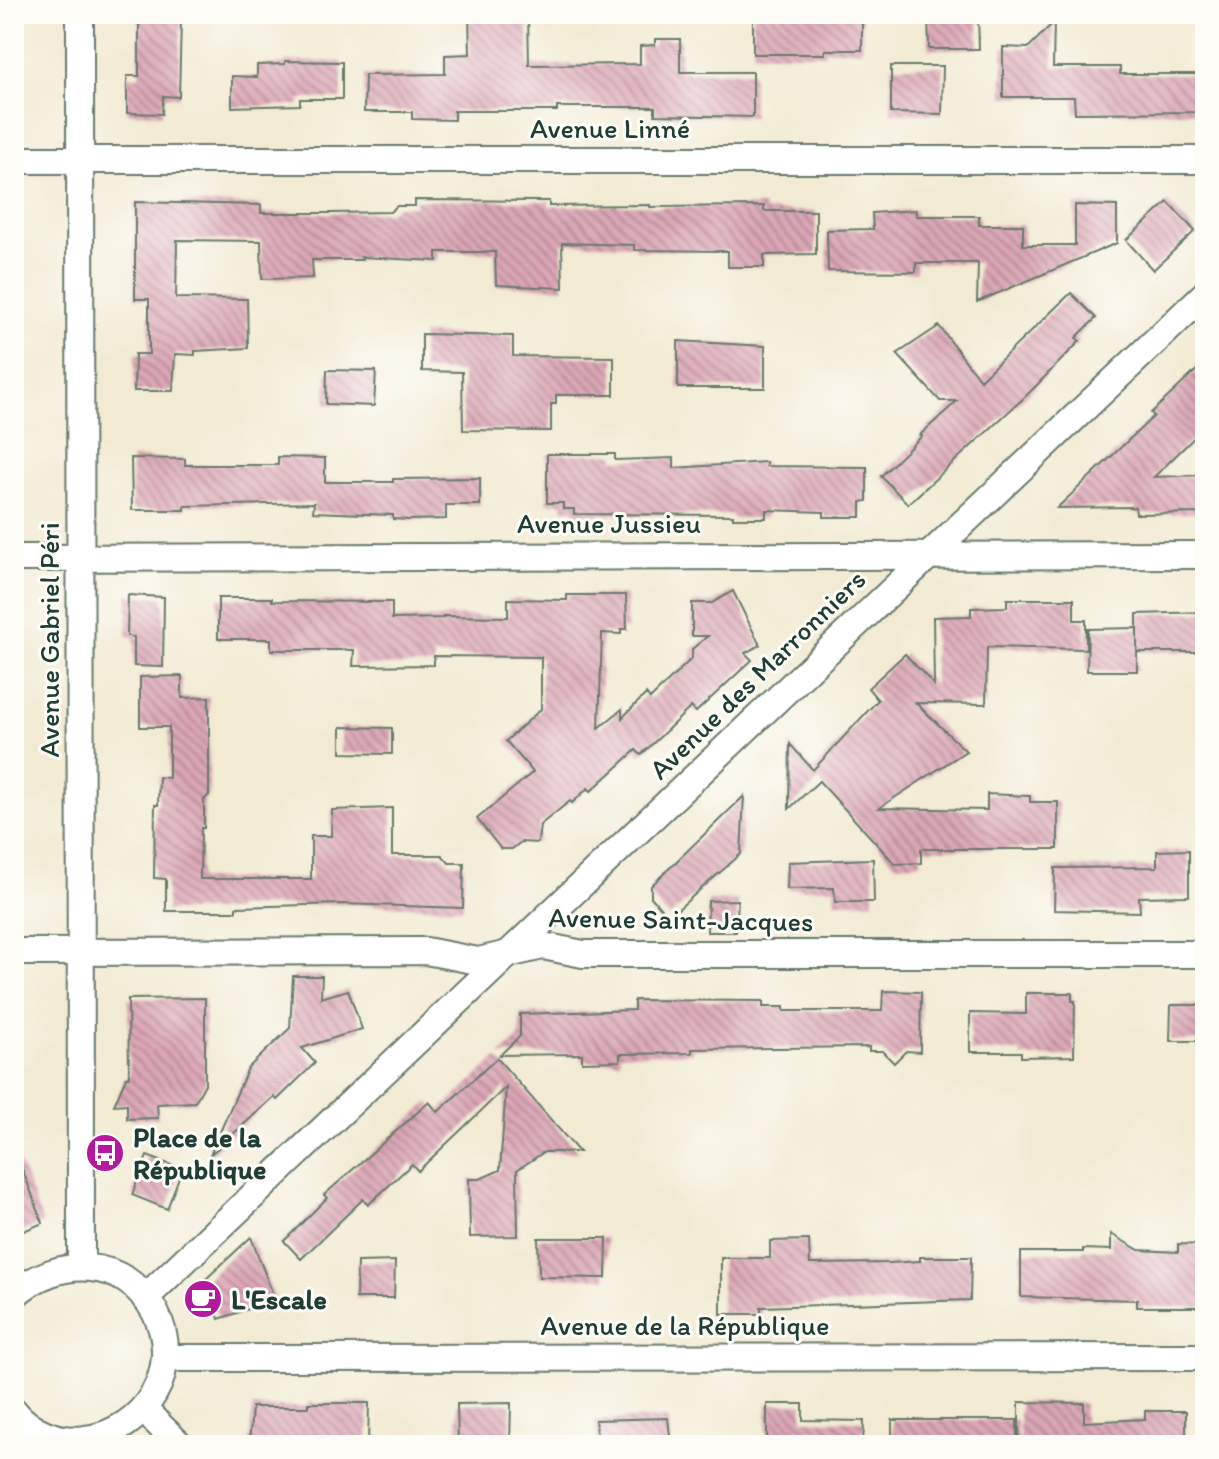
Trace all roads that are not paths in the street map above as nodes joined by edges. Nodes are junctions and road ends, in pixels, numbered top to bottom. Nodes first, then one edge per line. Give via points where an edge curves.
1 (80, 14) edge
2 (14, 160) edge
3 (80, 160) junction
4 (1205, 160) edge
5 (1205, 294) edge
6 (929, 554) junction
7 (1205, 555) edge
8 (81, 557) junction
9 (14, 558) edge
10 (14, 952) edge
11 (82, 952) junction
12 (510, 954) junction
13 (1205, 954) edge
14 (81, 1266) junction
15 (14, 1294) edge
16 (145, 1298) junction
17 (1205, 1357) edge
18 (165, 1358) junction
19 (144, 1410) junction
20 (16, 1417) edge
21 (80, 1443) edge
22 (180, 1445) edge

1 - 3 street, Avenue Gabriel Péri
2 - 3 street, Avenue Linné
3 - 4 street, Avenue Linné
3 - 8 street, Avenue Gabriel Péri
5 - 6 street, Avenue des Marronniers
6 - 7 street, Avenue Jussieu
6 - 8 street, Avenue Jussieu
6 - 12 street, Avenue des Marronniers
8 - 9 street, Avenue Jussieu
8 - 11 street, Avenue Gabriel Péri
10 - 11 street, Avenue Saint-Jacques
11 - 12 street, Avenue Saint-Jacques via 426,951 478,961
11 - 14 street, Avenue Gabriel Péri
12 - 13 street, Avenue Saint-Jacques via 543,946 583,954
12 - 16 street, Avenue des Marronniers
14 - 15 street via 56,1269
14 - 16 street via 125,1280
16 - 18 street via 162,1330
17 - 18 street, Avenue de la République
18 - 19 street via 156,1392
19 - 21 street via 126,1426
19 - 22 street
20 - 21 street

